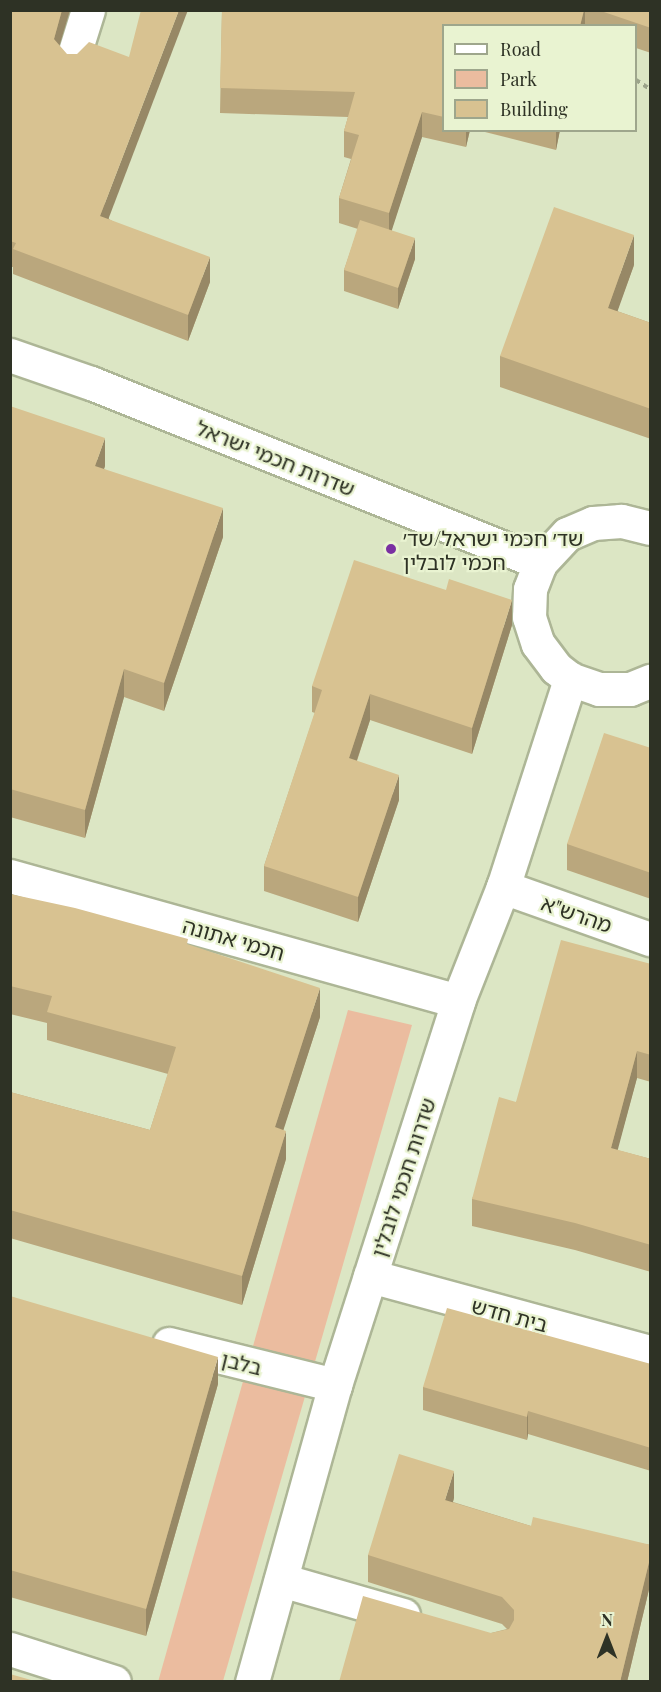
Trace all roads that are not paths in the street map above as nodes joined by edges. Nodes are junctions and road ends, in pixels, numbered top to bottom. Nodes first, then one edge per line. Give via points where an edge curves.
1 (88, 10) edge
2 (72, 61) edge
3 (10, 355) edge
4 (651, 528) edge
5 (540, 563) junction
6 (570, 679) junction
7 (651, 681) edge
8 (10, 876) edge
9 (503, 887) junction
10 (651, 939) edge
11 (458, 1001) junction
12 (370, 1276) junction
13 (142, 1338) edge
14 (651, 1352) edge
15 (335, 1384) junction
16 (280, 1580) junction
17 (428, 1623) edge
18 (10, 1649) edge
19 (114, 1682) edge
20 (252, 1682) edge

1 - 2 street
3 - 5 street, שדרות חכמי ישראל via 91,383
4 - 5 street via 621,521 593,523 567,534
5 - 6 street via 530,589 529,617 538,644 555,668
6 - 7 street via 599,689 630,689
6 - 9 street, שדרות חכמי לובלין
8 - 11 street, חכמי אתונה
9 - 10 street, מהרש"א
9 - 11 street, שדרות חכמי לובלין
11 - 12 street, שדרות חכמי לובלין
12 - 14 street, בית חדש
12 - 15 street, שדרות חכמי לובלין
13 - 15 street, בלבן
15 - 16 street, שדרות חכמי לובלין
16 - 17 street
16 - 20 street, שדרות חכמי לובלין
18 - 19 street

